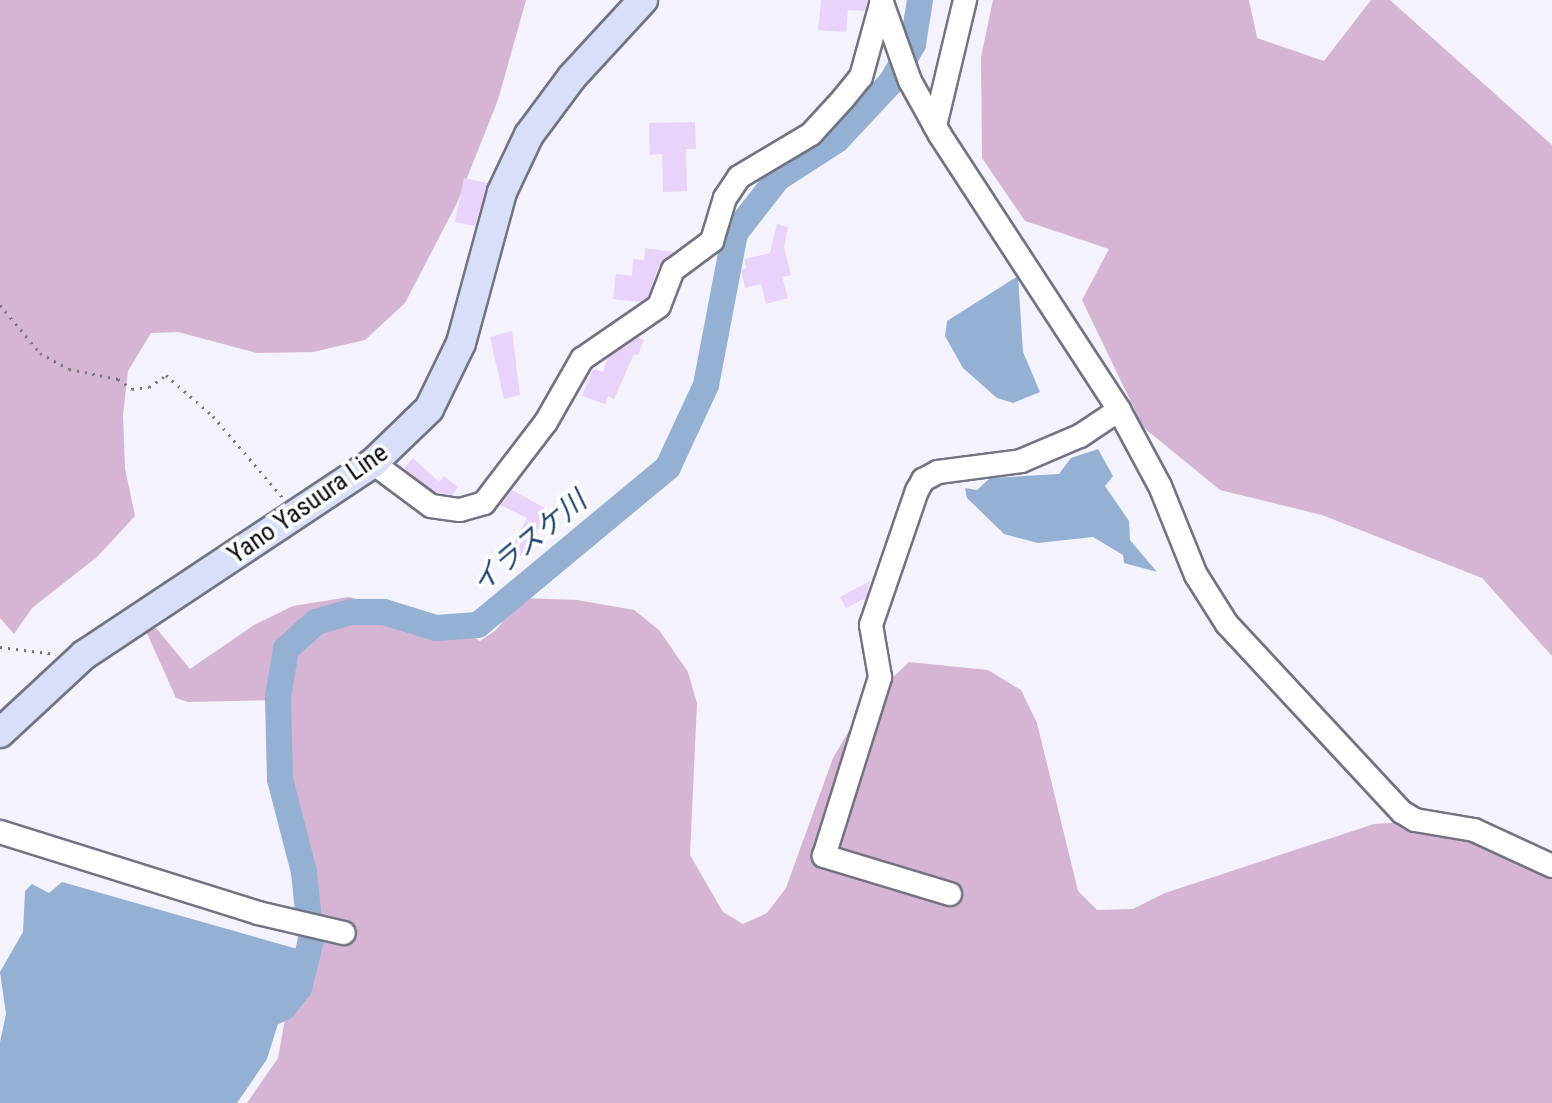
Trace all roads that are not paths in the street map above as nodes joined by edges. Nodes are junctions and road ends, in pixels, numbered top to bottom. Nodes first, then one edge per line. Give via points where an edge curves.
1 (643, 0) edge
2 (882, 0) edge
3 (965, 0) edge
4 (935, 126) junction
5 (1119, 410) junction
6 (373, 463) junction
7 (0, 733) edge
8 (0, 832) edge
9 (1552, 866) edge
10 (950, 894) dead end
11 (344, 933) dead end

1 - 6 main road, Yano Yasuura Line via 572,77 529,135 502,192 447,379 429,409
2 - 4 street via 910,81
2 - 6 street via 861,77 811,134 739,177 725,198 712,241 673,270 659,306 582,359 546,422 484,503 460,510 431,506
3 - 4 street
4 - 5 street
5 - 9 street via 1160,486 1196,575 1227,624 1391,803 1415,820 1474,830
5 - 10 street via 1080,436 1021,461 938,472 923,480 917,491 871,625 880,677 824,856
6 - 7 main road, Yano Yasuura Line via 84,655
8 - 11 street via 258,913

